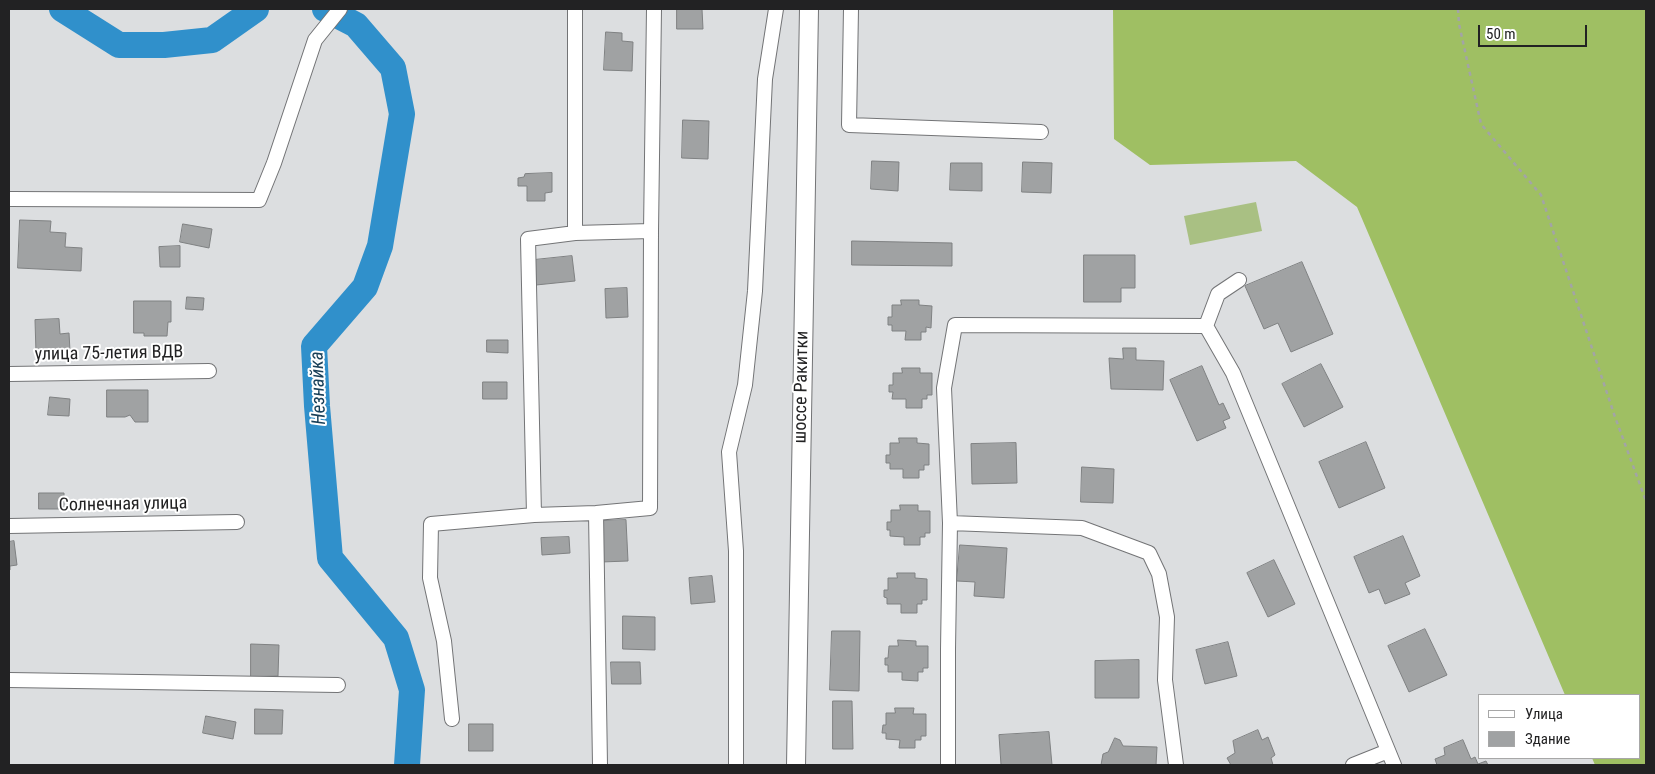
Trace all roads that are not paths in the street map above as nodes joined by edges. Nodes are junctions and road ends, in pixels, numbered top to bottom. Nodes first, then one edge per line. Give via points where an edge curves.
1 (340, 9) edge
2 (575, 9) edge
3 (654, 9) edge
4 (776, 9) edge
5 (809, 9) edge
6 (851, 9) edge
7 (1041, 132) dead end
8 (9, 199) edge
9 (650, 230) junction
10 (575, 234) junction
11 (1239, 280) dead end
12 (1206, 326) junction
13 (209, 371) dead end
14 (9, 374) edge
15 (596, 513) junction
16 (534, 515) junction
17 (238, 522) dead end
18 (950, 522) junction
19 (9, 526) edge
20 (9, 680) edge
21 (338, 685) dead end
22 (452, 719) dead end
23 (1388, 751) junction
24 (600, 765) edge
25 (736, 765) edge
26 (796, 765) edge
27 (948, 765) edge
28 (1176, 765) edge
29 (1353, 765) edge
30 (1394, 765) edge

1 - 8 street via 314,40 259,200
2 - 10 street
3 - 9 street
4 - 25 street via 765,79 755,291 745,384 729,452 736,551
5 - 26 main road, шоссе Ракитки
6 - 7 street via 849,125
9 - 10 street
9 - 15 street via 650,508
10 - 16 street via 528,239
11 - 12 street via 1218,294
12 - 18 street via 955,325 944,388
12 - 23 street via 1233,373
13 - 14 street, улица 75-летия ВДВ
15 - 16 street
15 - 24 street
16 - 22 street via 431,524 430,578 444,641
17 - 19 street, Солнечная улица
18 - 27 street
18 - 28 street via 1082,528 1149,553 1159,574 1167,617 1165,680
20 - 21 street
23 - 29 street
23 - 30 street

